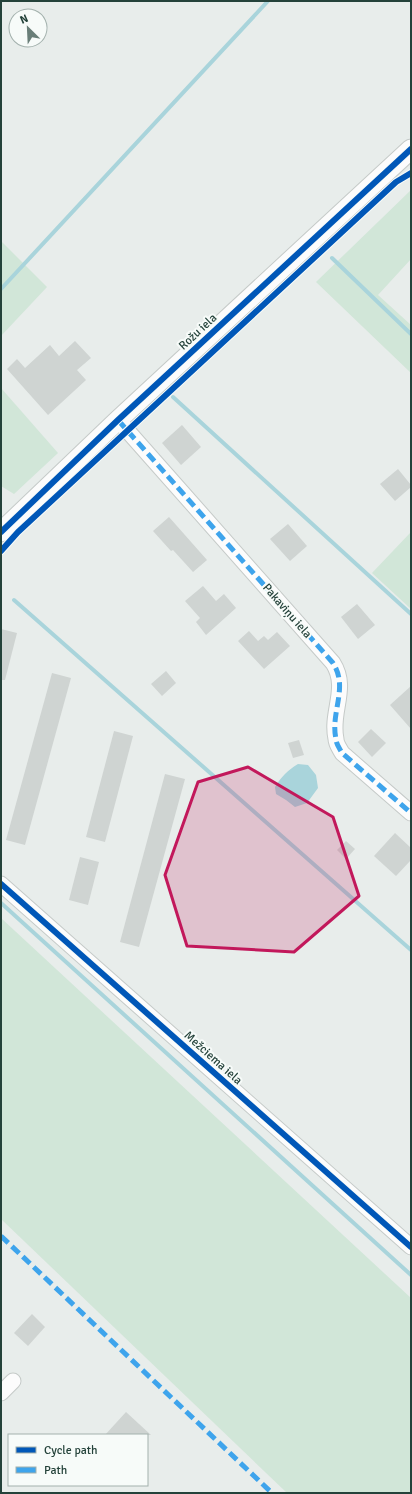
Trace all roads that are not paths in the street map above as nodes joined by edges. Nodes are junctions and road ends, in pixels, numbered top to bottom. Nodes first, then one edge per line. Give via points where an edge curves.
1 (410, 151) edge
2 (118, 420) junction
3 (1, 532) edge
4 (411, 813) edge
5 (1, 884) edge
6 (411, 1247) edge
7 (13, 1381) dead end
8 (1, 1393) edge

1 - 2 street, Rožu iela
2 - 3 street, Rožu iela
2 - 4 street, Pakaviņu iela via 333,663 339,672 340,684 334,727 336,741 342,753
5 - 6 street, Mežciema iela
7 - 8 street

